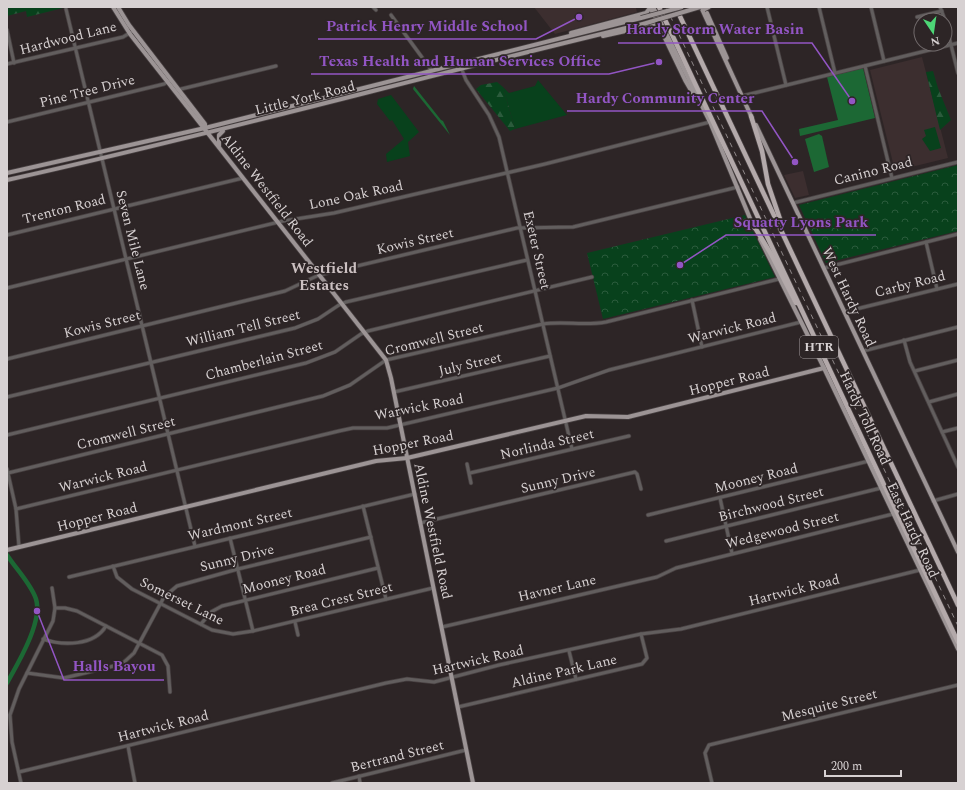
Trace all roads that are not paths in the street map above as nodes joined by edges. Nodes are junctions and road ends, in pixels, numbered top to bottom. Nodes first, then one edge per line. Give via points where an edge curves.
1 (113, 7) edge
2 (118, 7) edge
3 (651, 7) edge
4 (659, 7) edge
5 (676, 7) edge
6 (682, 7) edge
7 (704, 7) edge
8 (767, 7) edge
9 (819, 7) edge
10 (871, 7) edge
11 (940, 7) edge
12 (66, 9) dead end
13 (942, 11) joint
14 (938, 12) edge
15 (656, 14) junction
16 (391, 15) dead end
17 (642, 16) junction
18 (658, 22) junction
19 (648, 26) junction
20 (7, 30) edge
21 (132, 32) junction
22 (559, 37) junction
23 (567, 41) junction
24 (560, 43) junction
25 (75, 48) junction
26 (922, 52) edge
27 (953, 52) edge
28 (497, 54) junction
29 (499, 60) junction
30 (884, 61) junction
31 (14, 63) junction
32 (7, 64) edge
33 (460, 65) junction
34 (276, 66) dead end
35 (864, 66) junction
36 (729, 68) junction
37 (462, 70) junction
38 (432, 71) junction
39 (958, 73) edge
40 (835, 74) junction
41 (169, 81) junction
42 (786, 85) junction
43 (176, 90) junction
44 (336, 95) junction
45 (742, 96) junction
46 (88, 102) junction
47 (338, 102) junction
48 (751, 116) junction
49 (194, 117) junction
50 (7, 122) edge
51 (710, 122) junction
52 (205, 128) junction
53 (226, 129) junction
54 (190, 131) junction
55 (209, 133) junction
56 (219, 147) junction
57 (100, 152) junction
58 (102, 159) junction
59 (958, 162) edge
60 (7, 173) edge
61 (507, 173) junction
62 (244, 178) junction
63 (892, 178) junction
64 (7, 180) edge
65 (738, 187) junction
66 (793, 203) junction
67 (114, 208) junction
68 (278, 222) junction
69 (754, 226) junction
70 (520, 228) junction
71 (958, 234) edge
72 (7, 235) edge
73 (785, 236) junction
74 (926, 242) junction
75 (126, 259) junction
76 (528, 260) junction
77 (824, 268) junction
78 (319, 275) junction
79 (592, 277) dead end
80 (780, 279) junction
81 (958, 284) edge
82 (7, 287) edge
83 (937, 289) junction
84 (535, 292) junction
85 (692, 300) junction
86 (342, 304) junction
87 (844, 312) junction
88 (801, 322) junction
89 (543, 324) junction
90 (142, 326) junction
91 (810, 327) junction
92 (958, 327) edge
93 (365, 333) junction
94 (904, 340) junction
95 (702, 347) junction
96 (863, 351) junction
97 (550, 356) junction
98 (7, 359) edge
99 (386, 360) junction
100 (958, 360) edge
101 (151, 362) junction
102 (824, 368) junction
103 (915, 371) junction
104 (558, 388) junction
105 (394, 392) junction
106 (958, 394) edge
107 (7, 397) edge
108 (160, 398) junction
109 (928, 402) junction
110 (566, 421) junction
111 (400, 425) junction
112 (958, 428) edge
113 (942, 432) junction
114 (169, 434) junction
115 (7, 436) edge
116 (629, 436) dead end
117 (572, 449) junction
118 (407, 458) junction
119 (869, 461) junction
120 (957, 462) edge
121 (467, 464) dead end
122 (958, 468) edge
123 (177, 470) junction
124 (8, 471) edge
125 (470, 473) junction
126 (471, 483) dead end
127 (881, 488) junction
128 (641, 489) dead end
129 (415, 494) junction
130 (958, 494) edge
131 (720, 498) junction
132 (933, 501) junction
133 (186, 506) junction
134 (363, 506) junction
135 (16, 509) junction
136 (893, 514) junction
137 (648, 515) dead end
138 (420, 523) junction
139 (726, 526) junction
140 (371, 537) junction
141 (230, 538) junction
142 (666, 541) dead end
143 (195, 546) junction
144 (19, 547) junction
145 (7, 550) edge
146 (958, 552) edge
147 (732, 553) junction
148 (113, 566) junction
149 (378, 568) junction
150 (676, 568) joint
151 (238, 569) junction
152 (920, 570) junction
153 (69, 576) dead end
154 (52, 588) dead end
155 (434, 588) junction
156 (246, 600) junction
157 (386, 600) junction
158 (160, 604) junction
159 (958, 605) edge
160 (55, 608) junction
161 (295, 622) junction
162 (201, 624) junction
163 (106, 626) junction
164 (442, 627) junction
165 (253, 632) junction
166 (641, 634) junction
167 (298, 635) dead end
168 (43, 638) junction
169 (958, 642) edge
170 (141, 644) junction
171 (958, 649) edge
172 (569, 651) junction
173 (26, 673) junction
174 (452, 678) junction
175 (576, 679) junction
176 (958, 685) edge
177 (170, 692) dead end
178 (458, 707) junction
179 (128, 746) junction
180 (466, 750) junction
181 (18, 772) junction
182 (359, 776) junction
183 (21, 783) edge
184 (135, 783) edge
185 (332, 783) edge
186 (360, 783) edge
187 (473, 783) edge
188 (712, 783) edge

1 - 21 main road, Aldine Westfield Road
2 - 21 main road, Aldine Westfield Road
3 - 15 main road, East Hardy Road
3 - 17 main road
3 - 18 main road
4 - 91 highway, Hardy Toll Road / HTR
5 - 73 highway, Hardy Toll Road / HTR
6 - 15 main road, Little York Road, bridge
7 - 18 main road, Little York Road, bridge
7 - 36 main road, West Hardy Road
7 - 36 main road via 725,52
8 - 42 street
9 - 40 street
10 - 30 street
11 - 13 street
12 - 25 street, Seven Mile Lane
13 - 14 street
15 - 17 main road, Little York Road, bridge
15 - 18 main road, East Hardy Road, bridge
16 - 38 street
17 - 19 main road via 647,15 650,24
17 - 22 main road, Little York Road
18 - 19 main road
18 - 23 main road, Little York Road, bridge
18 - 51 main road, East Hardy Road
18 - 51 main road via 685,80
19 - 23 main road
20 - 31 street
21 - 25 street, Hardwood Lane via 123,37
21 - 41 main road, Aldine Westfield Road
22 - 24 main road
22 - 28 main road, Little York Road
23 - 24 main road, Little York Road
24 - 29 main road, Little York Road
25 - 31 street, Hardwood Lane
25 - 46 street, Seven Mile Lane
26 - 30 street
27 - 39 street
28 - 29 main road
28 - 33 main road, Little York Road
29 - 37 main road, Little York Road
30 - 35 street
31 - 32 street, Hardwood Lane
33 - 37 street, Exeter Street
33 - 38 main road, Little York Road
34 - 43 street
35 - 40 street
35 - 63 street
36 - 45 main road, West Hardy Road
37 - 47 main road, Little York Road
37 - 61 street, Exeter Street via 493,122
38 - 44 main road, Little York Road
40 - 42 street
41 - 43 main road, Aldine Westfield Road
41 - 46 street, Pine Tree Drive
42 - 45 street
43 - 49 main road, Aldine Westfield Road
43 - 52 main road, Aldine Westfield Road via 205,124
44 - 47 main road
44 - 52 main road, Little York Road
45 - 48 main road, West Hardy Road
46 - 50 street, Pine Tree Drive
46 - 57 street, Seven Mile Lane
47 - 53 main road, Little York Road
48 - 66 main road, West Hardy Road
48 - 73 highway via 762,151 768,184
49 - 52 main road, Aldine Westfield Road
49 - 54 main road via 196,125
51 - 61 street, Lone Oak Road
51 - 65 main road, East Hardy Road
52 - 54 main road, Little York Road
52 - 55 main road, Aldine Westfield Road
53 - 55 main road, Little York Road
53 - 56 main road via 219,135
54 - 57 main road, Little York Road
55 - 56 main road, Aldine Westfield Road
55 - 58 main road, Little York Road
56 - 62 main road, Aldine Westfield Road
57 - 58 street, Seven Mile Lane
57 - 60 main road, Little York Road
58 - 64 main road, Little York Road
58 - 67 street, Seven Mile Lane
59 - 63 street, Canino Road
61 - 68 street, Lone Oak Road via 338,212
61 - 70 street, Exeter Street
62 - 67 street, Trenton Road
62 - 68 main road, Aldine Westfield Road
63 - 66 street, Canino Road
65 - 69 main road, East Hardy Road
65 - 70 street, Kowis Street via 573,227
66 - 77 main road, West Hardy Road
67 - 72 street, Trenton Road
67 - 75 street, Seven Mile Lane
68 - 75 street, Lone Oak Road
68 - 78 main road, Aldine Westfield Road
69 - 80 main road, East Hardy Road
69 - 91 highway
70 - 76 street, Exeter Street
70 - 78 street, Kowis Street
71 - 74 street
73 - 159 highway, Hardy Toll Road / HTR
74 - 77 street
74 - 83 street
75 - 82 street, Lone Oak Road
75 - 90 street, Seven Mile Lane
76 - 84 street, Exeter Street
76 - 86 street, William Tell Street
77 - 87 main road, West Hardy Road
78 - 86 main road, Aldine Westfield Road
78 - 90 street, Kowis Street via 285,291
79 - 84 street, Chamberlain Street
80 - 85 street, Cromwell Street
80 - 88 main road, East Hardy Road
81 - 83 street, Carby Road
83 - 87 street, Carby Road
84 - 89 street, Exeter Street
84 - 93 street, Chamberlain Street
85 - 89 street, Cromwell Street via 590,325 564,322
85 - 95 street
86 - 93 main road, Aldine Westfield Road
86 - 101 street, William Tell Street via 318,319 296,328
87 - 96 main road, West Hardy Road
88 - 95 street, Warwick Road
88 - 102 main road, East Hardy Road
89 - 97 street, Exeter Street
89 - 99 street, Cromwell Street
90 - 98 street, Kowis Street
90 - 101 street, Seven Mile Lane
91 - 169 highway, Hardy Toll Road / HTR
92 - 94 street
93 - 99 main road, Aldine Westfield Road
93 - 108 street, Chamberlain Street via 334,352 306,363
94 - 96 street
94 - 103 street
95 - 104 street, Warwick Road via 609,370
96 - 132 main road, West Hardy Road
97 - 104 street, Exeter Street
97 - 105 street, July Street
99 - 105 main road, Aldine Westfield Road
99 - 114 street, Cromwell Street via 350,384 323,396
100 - 103 street
101 - 107 street, William Tell Street
101 - 108 street, Seven Mile Lane
102 - 110 main road, Hopper Road via 632,416 597,415
102 - 119 main road, East Hardy Road
103 - 109 street
104 - 110 street, Exeter Street
104 - 111 street, Warwick Road
105 - 111 main road, Aldine Westfield Road
106 - 109 street
108 - 114 street, Seven Mile Lane
108 - 115 street, Chamberlain Street
109 - 113 street
110 - 117 street, Exeter Street
110 - 118 main road, Hopper Road
111 - 118 main road, Aldine Westfield Road
111 - 123 street, Warwick Road via 387,428 353,428
112 - 113 street
113 - 120 street
114 - 123 street, Seven Mile Lane
114 - 124 street, Cromwell Street
116 - 117 street, Norlinda Street
117 - 125 street, Norlinda Street
118 - 129 main road, Aldine Westfield Road
118 - 133 main road, Hopper Road via 376,461
119 - 127 main road, East Hardy Road
119 - 131 street, Mooney Road
120 - 122 street
121 - 125 street
123 - 133 street, Seven Mile Lane
123 - 135 street, Warwick Road
124 - 135 street
125 - 126 street
127 - 136 main road, East Hardy Road
127 - 139 street, Birchwood Street
128 - 138 street, Sunny Drive via 635,472
129 - 134 street, Wardmont Street
129 - 138 main road, Aldine Westfield Road
130 - 132 street
131 - 137 street, Mooney Road
131 - 139 street
132 - 146 main road, West Hardy Road
133 - 143 street, Seven Mile Lane
133 - 144 main road, Hopper Road
134 - 140 street
134 - 141 street, Wardmont Street
135 - 144 street
136 - 147 street, Wedgewood Street
136 - 152 main road, East Hardy Road
138 - 155 main road, Aldine Westfield Road
139 - 142 street, Birchwood Street
139 - 147 street
140 - 149 street
140 - 151 street, Sunny Drive
141 - 143 street, Wardmont Street
141 - 151 street
143 - 148 street, Wardmont Street
144 - 145 main road, Hopper Road
147 - 150 street, Wedgewood Street
148 - 153 street, Wardmont Street
148 - 158 street, Somerset Lane via 117,577 124,584
149 - 156 street, Mooney Road
149 - 157 street
150 - 164 street, Havner Lane via 657,577
151 - 156 street
151 - 158 street, Sunny Drive via 177,586 167,593
152 - 166 street, Hartwick Road via 681,630
152 - 171 main road, East Hardy Road
154 - 160 street
155 - 157 street, Brea Crest Street
155 - 164 main road, Aldine Westfield Road
156 - 162 street, Mooney Road via 214,610
156 - 165 street
157 - 161 street, Brea Crest Street
158 - 162 street, Somerset Lane
158 - 170 street, Sunny Drive
160 - 163 street via 70,608
160 - 168 street via 53,621
161 - 165 street, Brea Crest Street
161 - 167 street
162 - 165 street, Somerset Lane via 226,634
163 - 168 street via 97,636 77,642 59,644
163 - 170 street
164 - 174 main road, Aldine Westfield Road
166 - 172 street, Hartwick Road
166 - 175 street, Aldine Park Lane via 647,658 644,663
168 - 173 street
170 - 173 street via 128,660 109,668 64,678
170 - 177 street via 156,651 166,661
172 - 174 street, Hartwick Road via 499,665
172 - 175 street
173 - 181 street via 10,715
174 - 178 main road, Aldine Westfield Road
174 - 179 street, Hartwick Road via 430,683 407,679 393,681
175 - 178 street, Aldine Park Lane
176 - 188 street, Mesquite Street via 709,746 705,753
178 - 180 main road, Aldine Westfield Road
179 - 181 street, Hartwick Road
179 - 184 street
180 - 182 street, Bertrand Street
180 - 187 main road, Aldine Westfield Road
181 - 183 street
182 - 185 street, Bertrand Street
182 - 186 street

